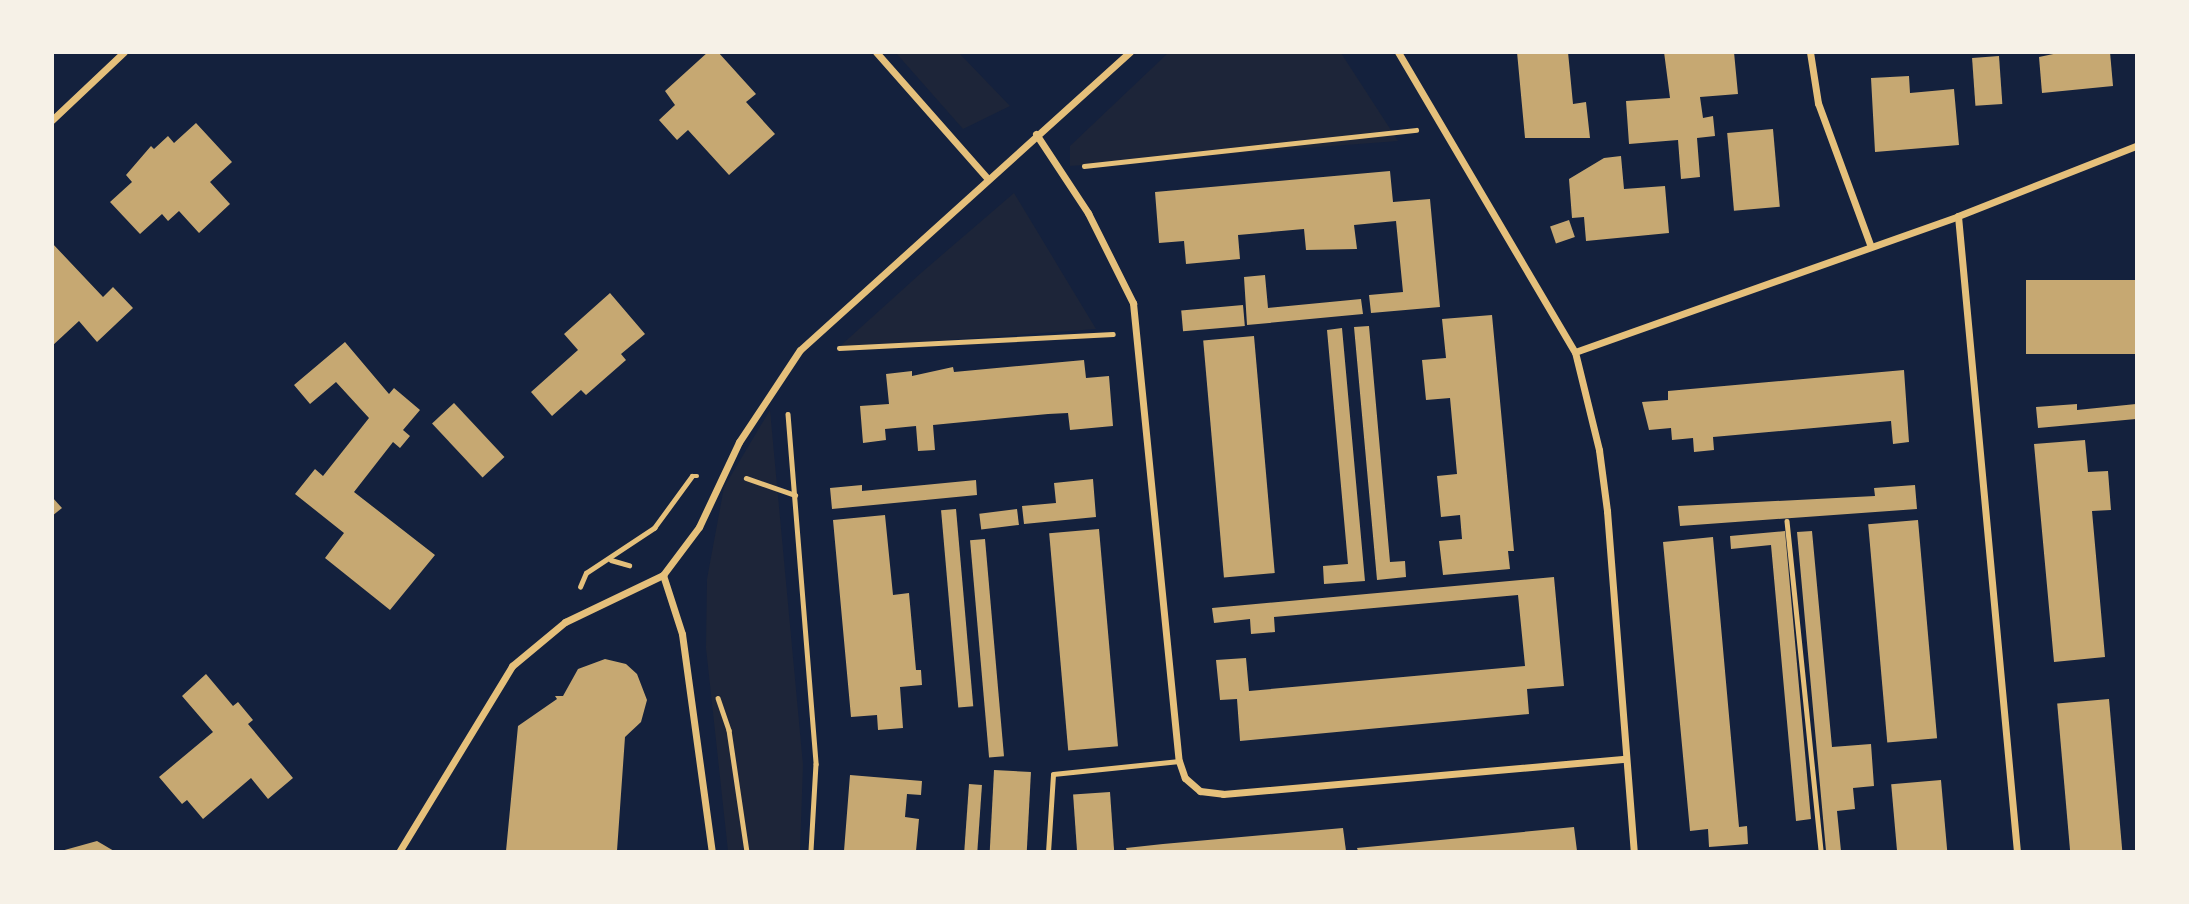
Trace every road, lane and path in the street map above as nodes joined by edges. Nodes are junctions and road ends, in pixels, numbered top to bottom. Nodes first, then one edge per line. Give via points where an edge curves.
1 (124, 52) edge
2 (876, 52) edge
3 (1130, 52) edge
4 (1398, 52) edge
5 (1810, 52) edge
6 (52, 120) edge
7 (1442, 127) junction
8 (1037, 134) junction
9 (2137, 146) edge
10 (1059, 169) junction
11 (987, 178) junction
12 (1958, 216) junction
13 (1871, 247) junction
14 (1138, 333) junction
15 (800, 350) junction
16 (1575, 352) junction
17 (784, 371) junction
18 (728, 471) junction
19 (795, 495) junction
20 (1787, 521) dead end
21 (663, 575) junction
22 (565, 622) junction
23 (715, 692) dead end
24 (1625, 759) junction
25 (1179, 761) junction
26 (399, 852) edge
27 (712, 852) edge
28 (747, 852) edge
29 (811, 852) edge
30 (1048, 852) edge
31 (1634, 852) edge
32 (1821, 852) edge
33 (2017, 852) edge

1 - 6 street
2 - 11 street
3 - 8 street
4 - 7 street
5 - 13 street via 1818,103
7 - 10 path
7 - 16 street
8 - 10 street
8 - 11 street
9 - 12 street
10 - 14 street via 1115,263 1133,303
11 - 15 street
12 - 13 street
12 - 33 street
13 - 16 street
14 - 15 path
14 - 25 street
15 - 17 street
16 - 24 street via 1607,510
17 - 18 street via 738,442
17 - 19 path
18 - 19 path
18 - 21 street via 699,527
18 - 22 path via 692,477 654,528 586,573
19 - 29 path via 816,764
20 - 32 path
21 - 22 street
21 - 27 street via 682,634
22 - 26 street via 512,666
23 - 28 path via 729,730
24 - 25 street via 1223,794 1200,791 1185,778
24 - 31 street
25 - 30 lane via 1053,774

